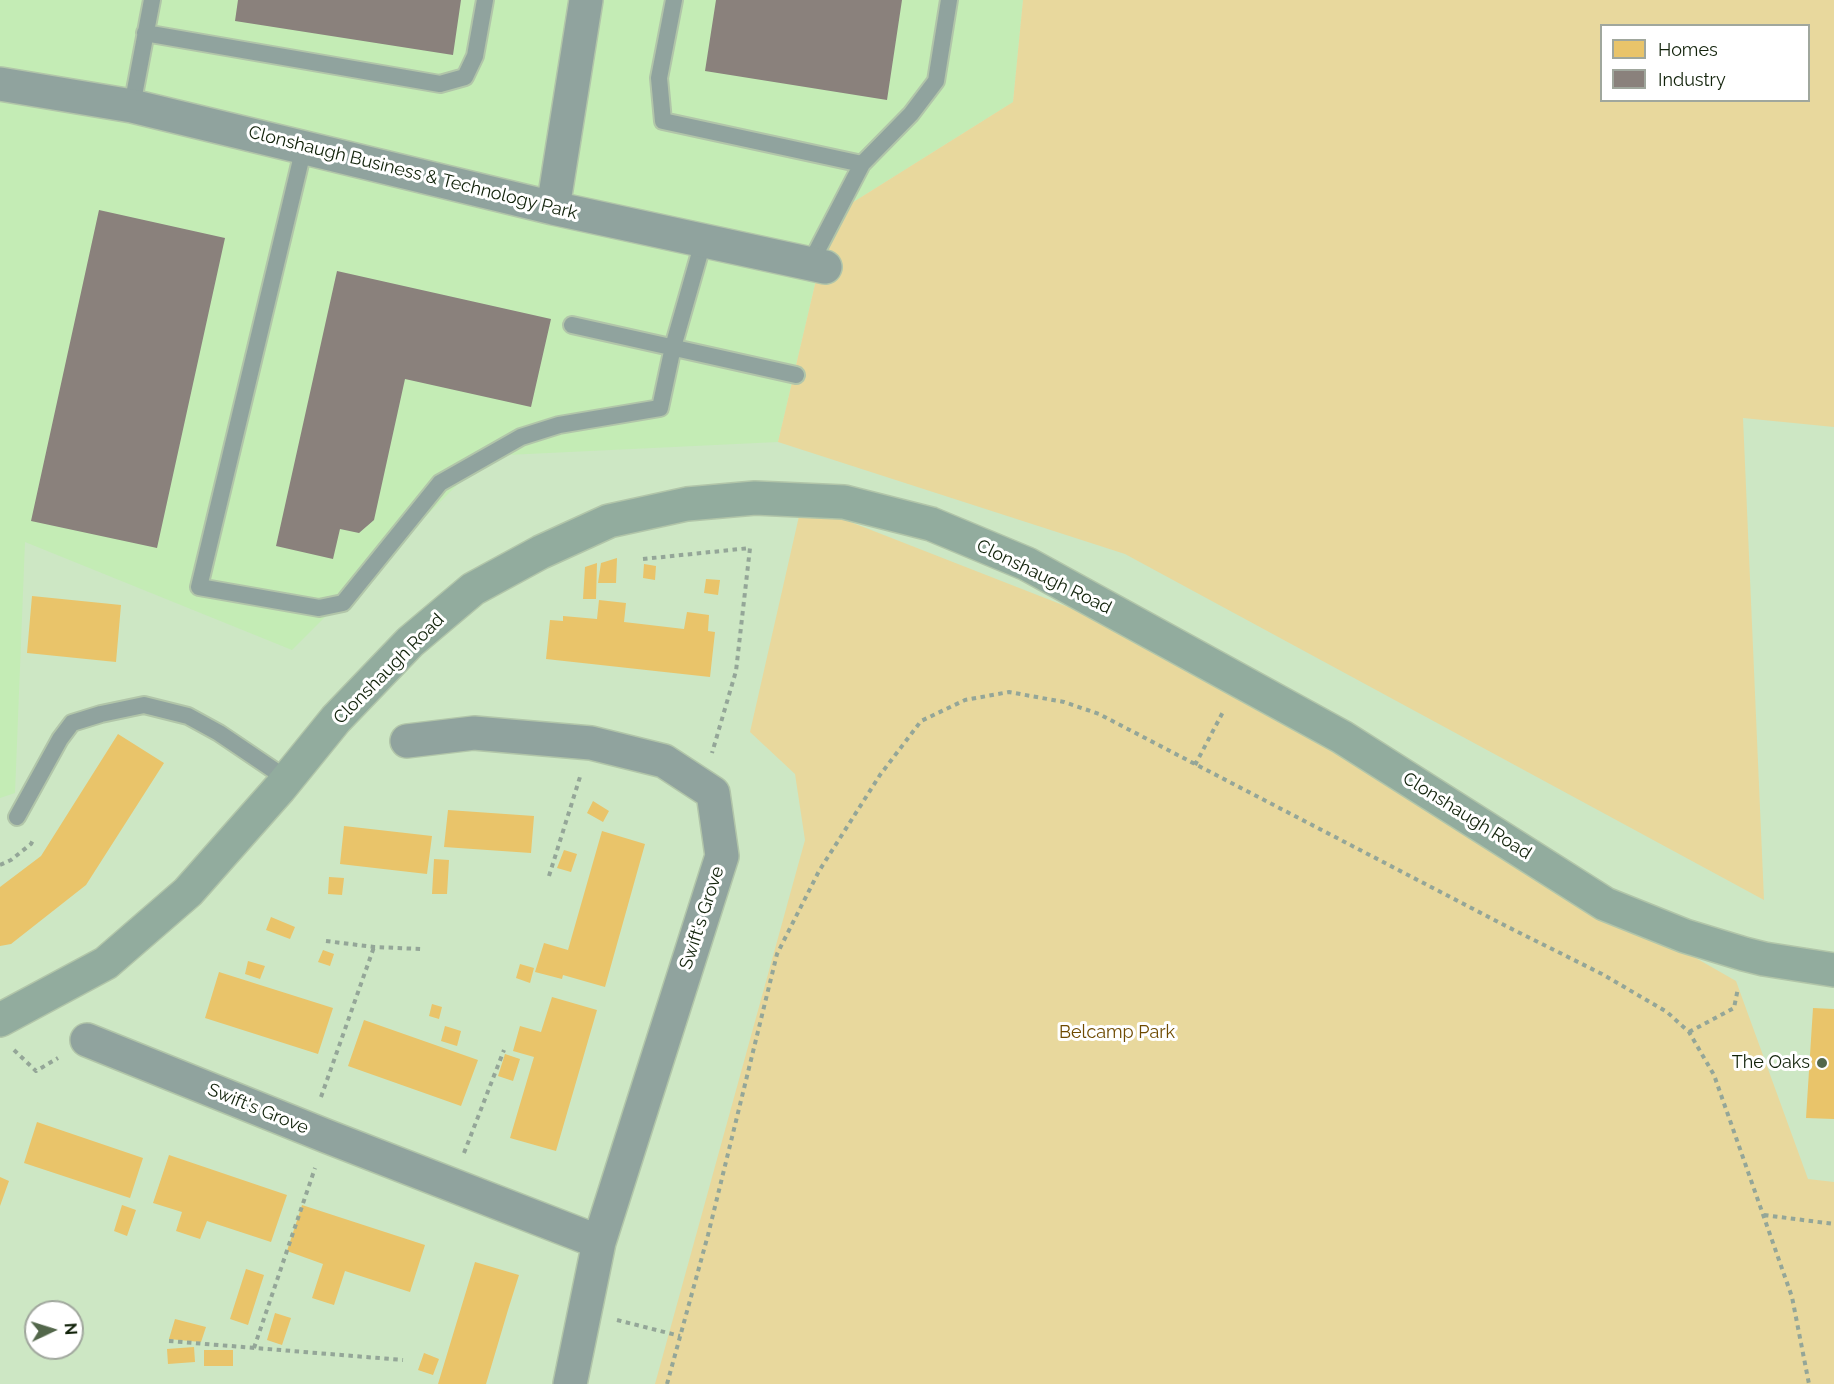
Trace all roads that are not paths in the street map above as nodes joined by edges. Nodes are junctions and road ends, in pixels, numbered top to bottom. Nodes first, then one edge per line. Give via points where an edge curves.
1 (152, 0) edge
2 (485, 0) edge
3 (586, 0) edge
4 (674, 0) edge
5 (949, 0) edge
6 (145, 33) junction
7 (0, 84) edge
8 (132, 106) junction
9 (304, 147) junction
10 (862, 164) junction
11 (553, 208) junction
12 (703, 242) junction
13 (817, 265) joint
14 (572, 325) dead end
15 (673, 347) junction
16 (796, 375) dead end
17 (407, 741) dead end
18 (287, 779) junction
19 (17, 817) dead end
20 (1834, 970) edge
21 (4, 1032) edge
22 (87, 1040) road end
23 (598, 1242) junction
24 (570, 1384) edge

1 - 6 lane
2 - 6 lane via 475,56 465,76 440,84
3 - 11 street
4 - 10 lane via 659,78 663,121
5 - 10 lane via 936,81 911,114
6 - 8 lane
7 - 8 street, Clonshaugh Business & Technology Park
8 - 9 street, Clonshaugh Business & Technology Park
9 - 11 street, Clonshaugh Business & Technology Park
9 - 15 lane via 199,587 319,608 343,603 440,483 521,437 559,425 660,408
10 - 13 lane
11 - 12 street, Clonshaugh Business & Technology Park
12 - 13 street, Clonshaugh Business & Technology Park
12 - 15 lane
14 - 15 lane
15 - 16 lane
17 - 23 street, Swift's Grove via 474,733 591,743 664,762 713,793 722,856
18 - 19 lane via 188,716 144,705 72,723
18 - 20 street, Clonshaugh Road via 336,719 410,642 473,589 541,552 609,521 687,504 755,498 844,502 931,524 1027,564 1342,737 1605,904 1685,936 1744,954
18 - 21 street, Clonshaugh Road via 188,892 106,963
22 - 23 street, Swift's Grove
23 - 24 street, Swift's Grove

